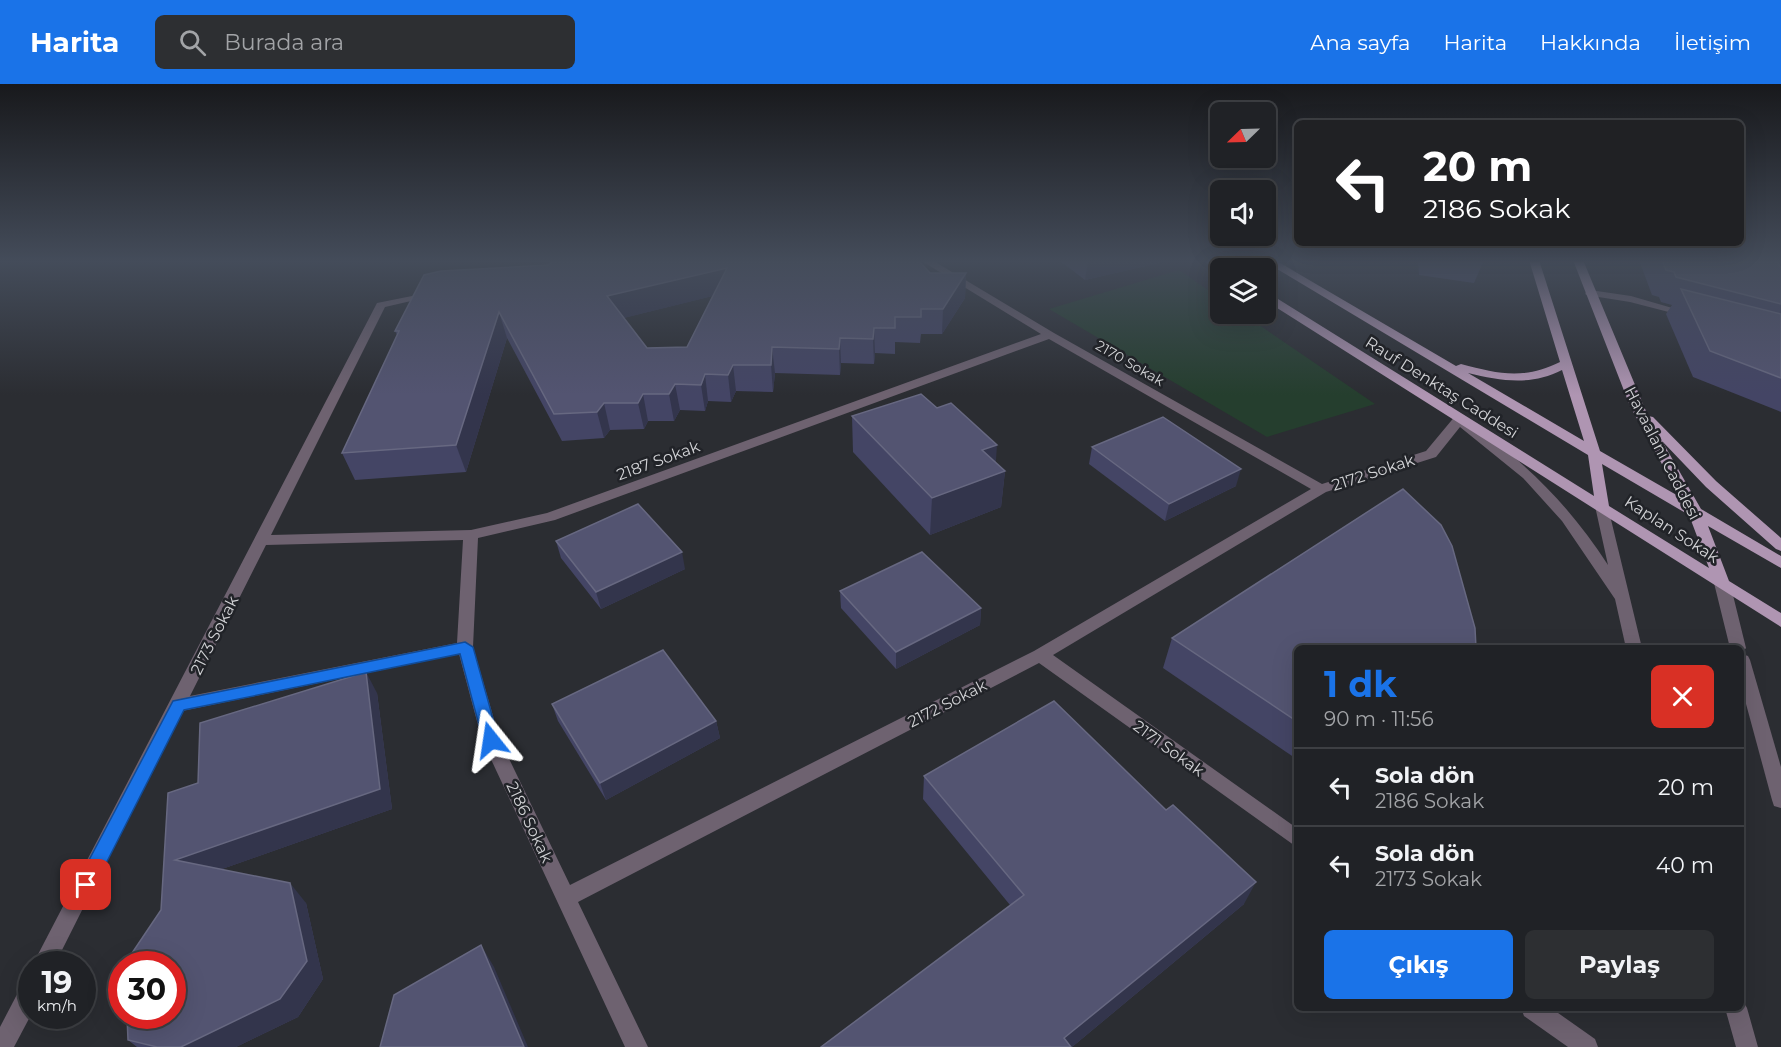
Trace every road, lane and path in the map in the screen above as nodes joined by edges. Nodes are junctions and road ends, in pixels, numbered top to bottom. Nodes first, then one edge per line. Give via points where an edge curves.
1 (381, 305) edge
2 (1000, 305) edge
3 (1280, 305) edge
4 (1343, 305) edge
5 (1548, 305) edge
6 (1595, 305) edge
7 (1653, 305) edge
8 (1700, 318) edge
9 (1050, 335) junction
10 (1567, 363) junction
11 (1444, 364) junction
12 (1426, 397) joint
13 (1636, 407) junction
14 (1460, 419) junction
15 (1594, 452) junction
16 (1321, 489) junction
17 (1602, 506) junction
18 (1695, 512) junction
19 (471, 535) junction
20 (262, 540) junction
21 (1781, 546) edge
22 (1781, 563) edge
23 (1722, 584) junction
24 (1620, 595) junction
25 (1781, 621) edge
26 (1633, 645) edge
27 (1737, 645) edge
28 (465, 647) junction
29 (1040, 655) junction
30 (1744, 667) edge
31 (179, 705) junction
32 (1780, 791) edge
33 (1294, 837) edge
34 (566, 898) junction
35 (51, 951) edge
36 (1536, 1011) edge
37 (1737, 1011) edge
38 (18, 1016) edge
39 (2, 1047) edge
40 (637, 1047) edge
41 (1587, 1047) edge
42 (1747, 1047) edge

1 - 20 street, 2173 Sokak
2 - 9 street, 2170 Sokak
3 - 12 main road, Rauf Denktaş Caddesi
4 - 11 main road, Rauf Denktaş Caddesi
5 - 10 main road
6 - 13 main road, Havaalanı Caddesi
7 - 8 street
9 - 16 street, 2170 Sokak
9 - 19 street, 2187 Sokak via 550,517
10 - 11 main road via 1545,375 1521,380
10 - 15 main road
11 - 15 main road, Rauf Denktaş Caddesi
12 - 14 street
13 - 18 main road, Havaalanı Caddesi
13 - 21 main road via 1711,484
14 - 16 street, 2172 Sokak via 1431,454
14 - 17 main road, Rauf Denktaş Caddesi
14 - 24 street via 1548,494
15 - 17 main road
15 - 18 main road, Rauf Denktaş Caddesi
16 - 29 street, 2172 Sokak
17 - 23 main road, Kaplan Sokak
17 - 24 street
18 - 22 main road, Rauf Denktaş Caddesi
18 - 23 main road, Havaalanı Caddesi
19 - 20 street, 2187 Sokak
19 - 28 street, 2186 Sokak
20 - 31 street, 2173 Sokak
23 - 25 main road, Kaplan Sokak
23 - 27 street, Havaalanı Caddesi
24 - 26 street
28 - 31 street
28 - 34 street, 2186 Sokak via 491,740
29 - 33 street, 2171 Sokak
29 - 34 street, 2172 Sokak
30 - 32 street
31 - 35 street, 2173 Sokak
34 - 40 street
36 - 41 street
37 - 42 street
38 - 39 street

